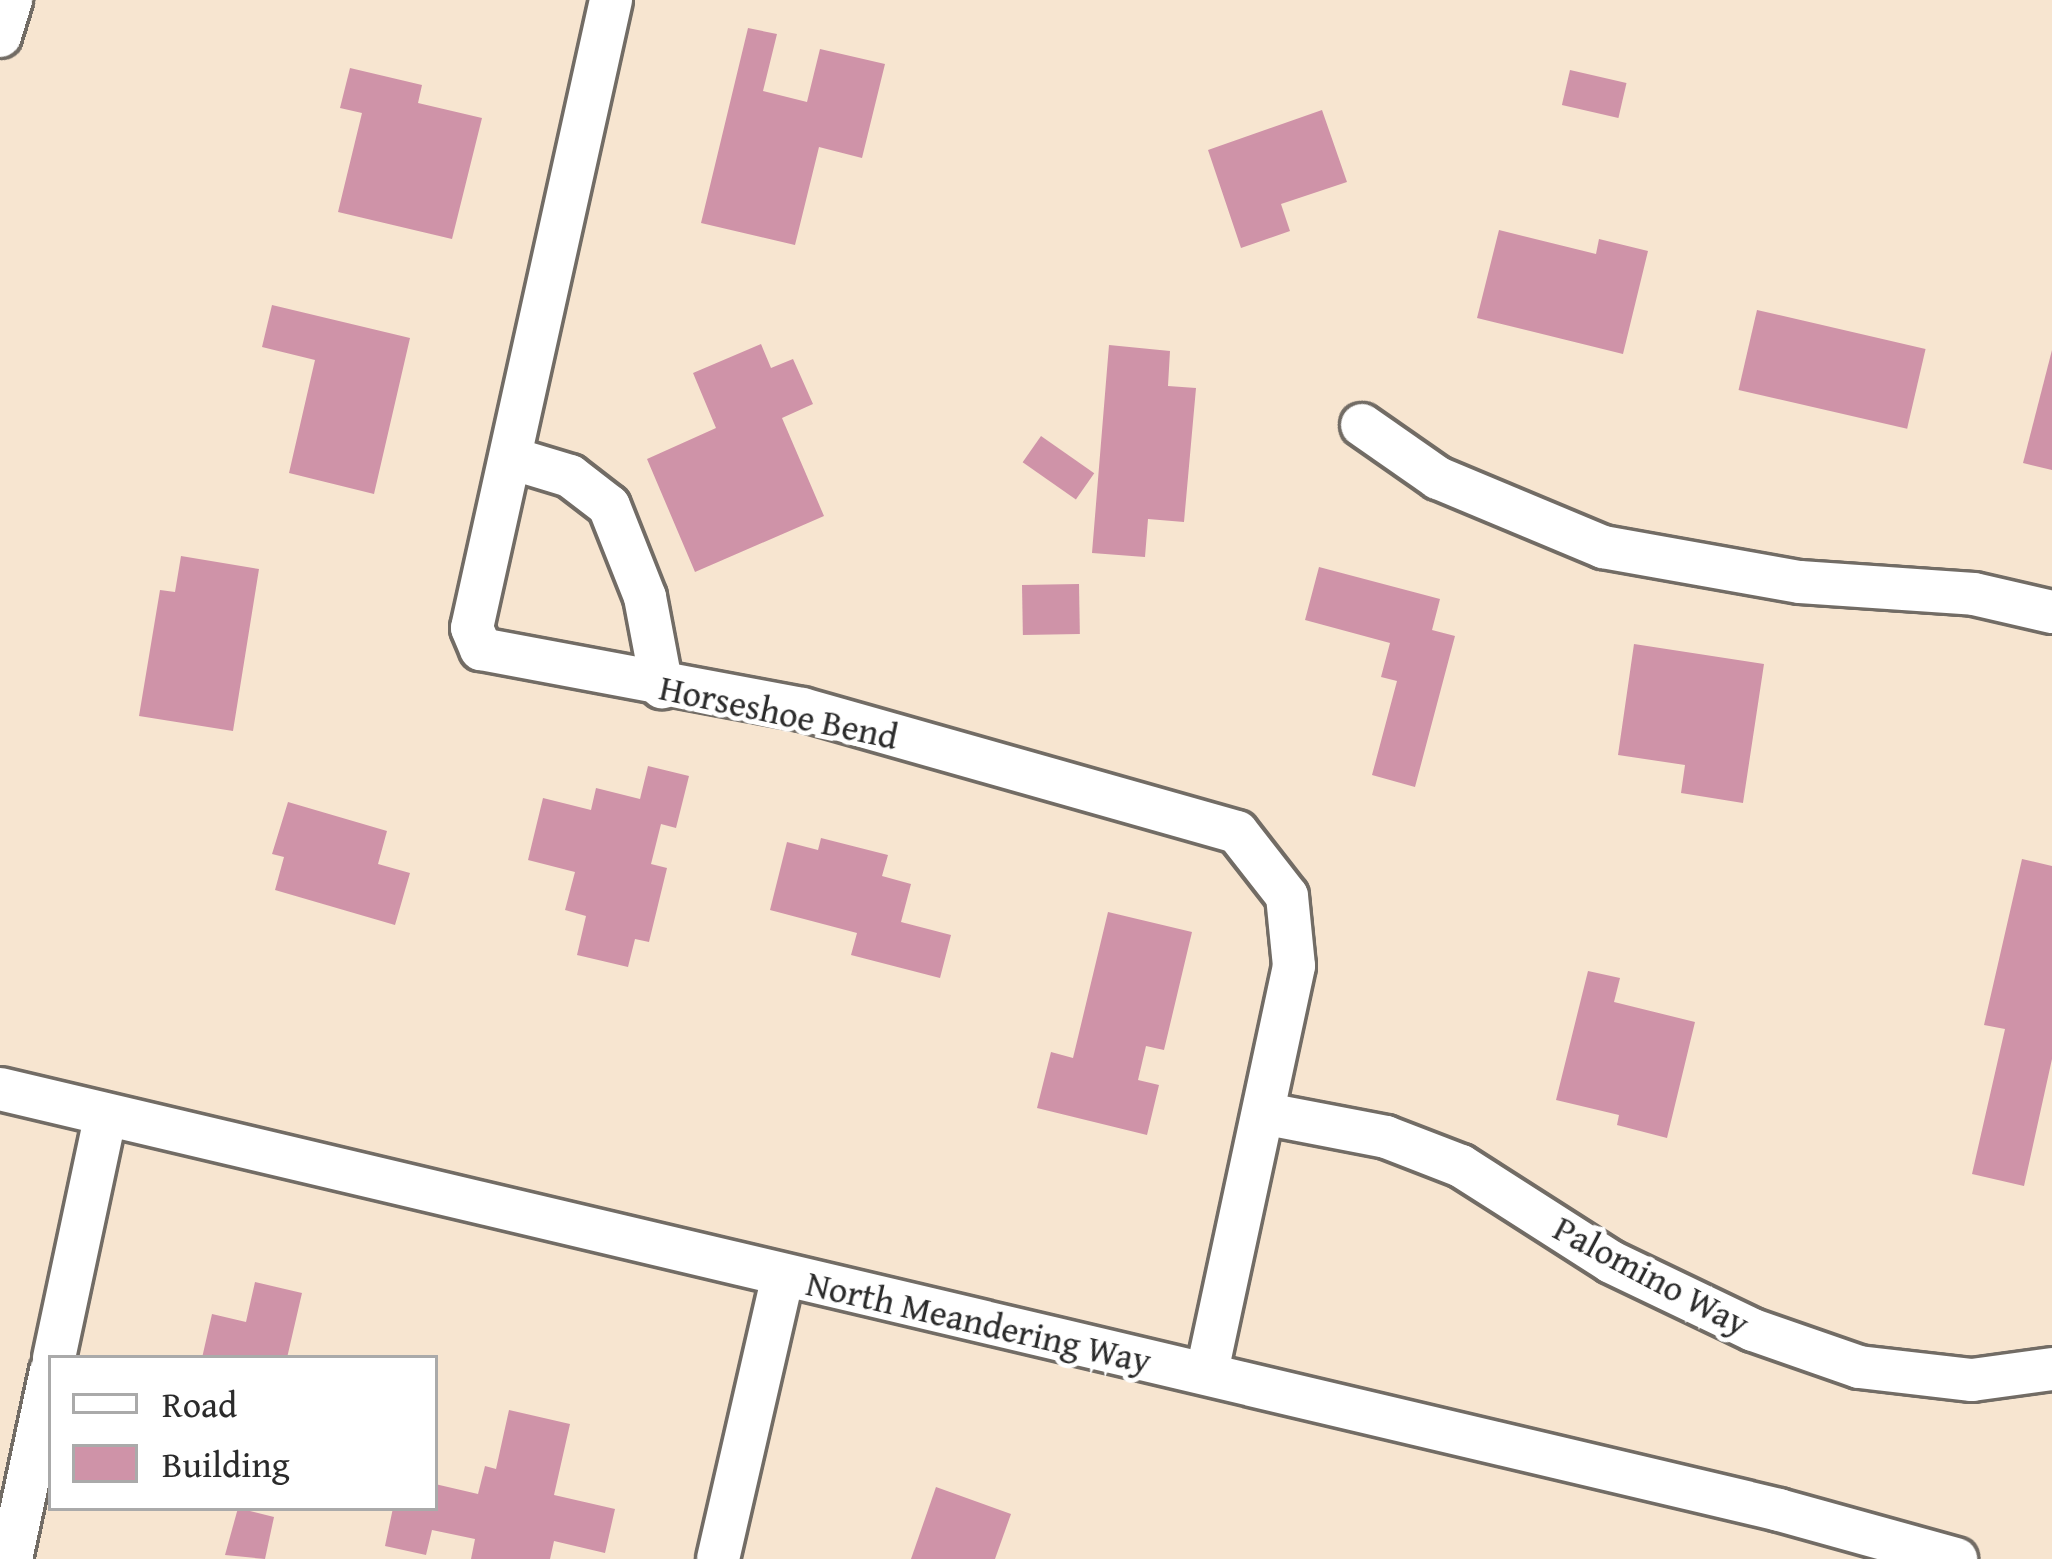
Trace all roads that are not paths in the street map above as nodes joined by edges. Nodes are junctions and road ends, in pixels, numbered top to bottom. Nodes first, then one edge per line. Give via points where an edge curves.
1 (11, 0) edge
2 (611, 0) edge
3 (0, 36) edge
4 (1362, 425) dead end
5 (514, 459) junction
6 (2052, 612) edge
7 (662, 687) junction
8 (0, 1089) edge
9 (106, 1114) junction
10 (1267, 1114) junction
11 (783, 1276) junction
12 (55, 1355) edge
13 (2052, 1369) edge
14 (1207, 1373) junction
15 (48, 1385) edge
16 (10, 1559) edge
17 (718, 1559) edge
18 (1956, 1559) edge

1 - 3 street
2 - 5 street, Horseshoe Bend
4 - 6 street via 1438,478 1603,547 1799,581 1974,594
5 - 7 street via 570,476 609,506 645,597
5 - 7 street, Horseshoe Bend via 472,628 481,649
7 - 10 street, Horseshoe Bend via 889,731 1237,832 1287,896 1294,926
8 - 9 street, North Meandering Way
9 - 11 street, North Meandering Way
9 - 12 street
10 - 13 street, Palomino Way via 1386,1137 1461,1166 1611,1262 1753,1330 1859,1367 1972,1380
10 - 14 street, Horseshoe Bend
11 - 14 street, North Meandering Way
11 - 17 street
14 - 18 street, North Meandering Way
15 - 16 street

